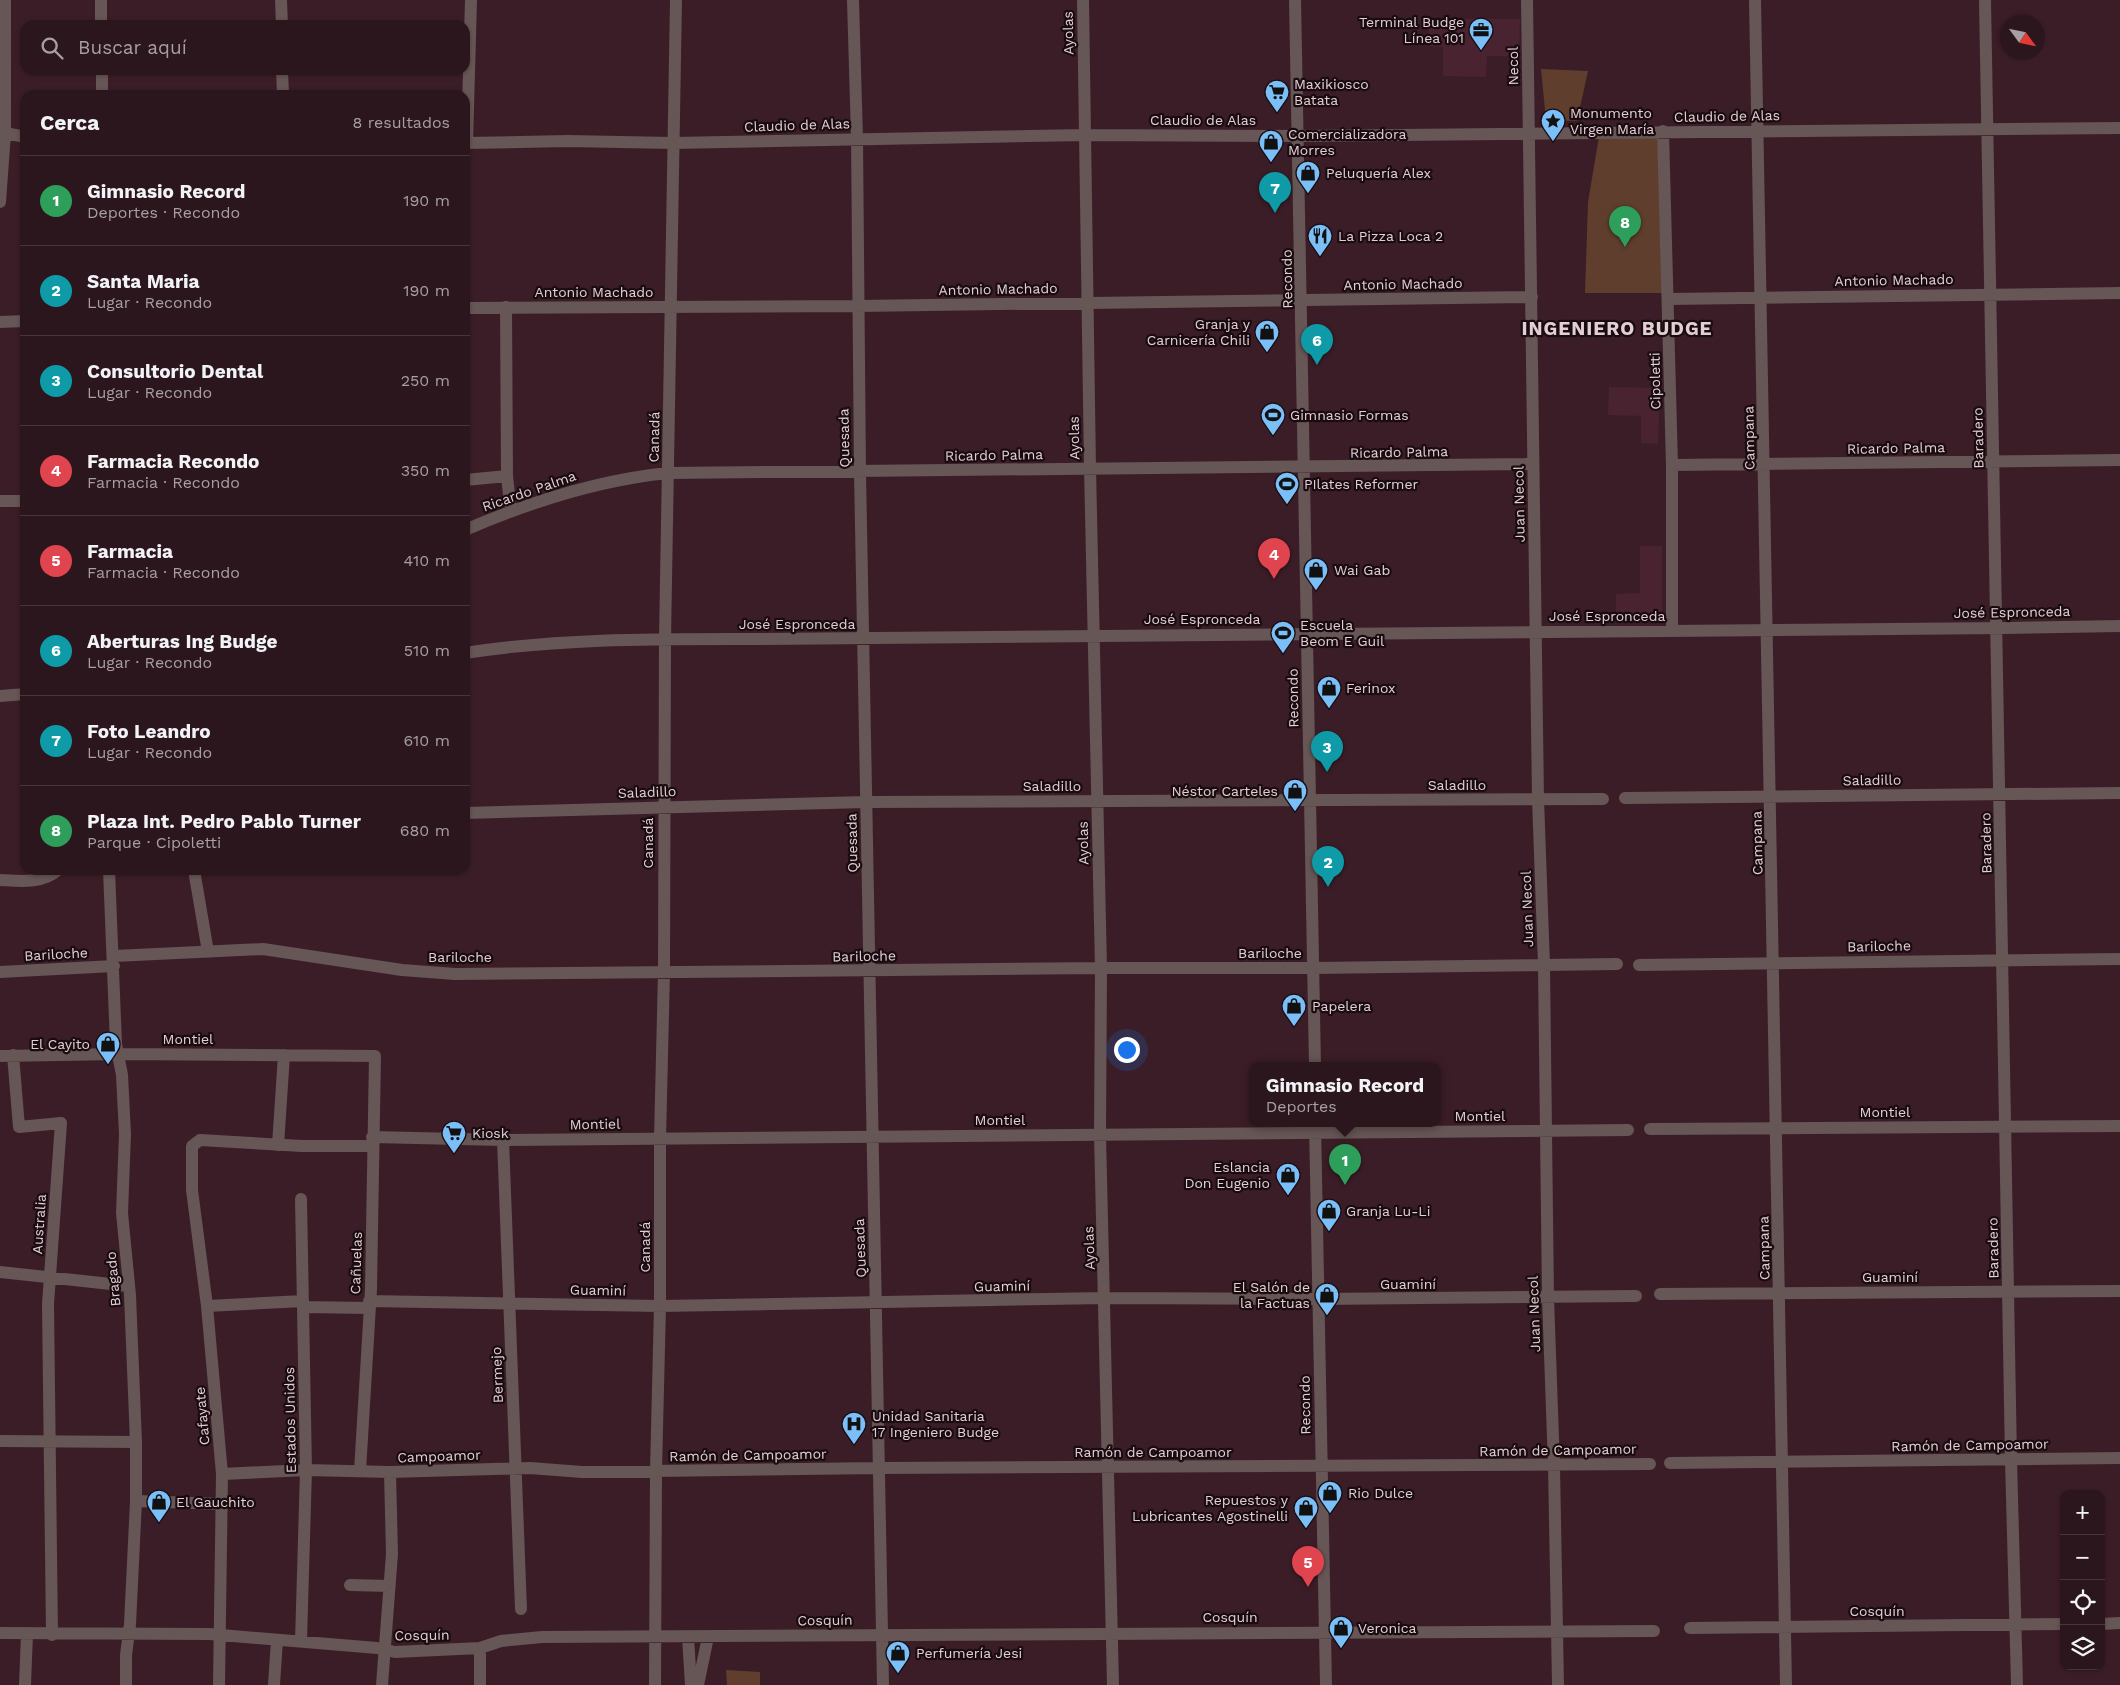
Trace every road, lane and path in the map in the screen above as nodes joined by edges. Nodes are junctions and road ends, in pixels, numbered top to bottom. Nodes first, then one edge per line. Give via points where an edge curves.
1 (6, 0) edge
2 (101, 0) edge
3 (281, 0) edge
4 (471, 0) edge
5 (676, 0) edge
6 (853, 0) edge
7 (1083, 0) edge
8 (1296, 0) edge
9 (1526, 0) edge
10 (1755, 0) edge
11 (1985, 0) edge
12 (101, 20) edge
13 (282, 20) edge
14 (470, 29) edge
15 (102, 75) edge
16 (282, 75) edge
17 (468, 75) edge
18 (102, 90) edge
19 (283, 90) edge
20 (468, 90) edge
21 (2120, 128) edge
22 (1987, 129) junction
23 (1758, 130) junction
24 (1663, 131) junction
25 (3, 132) edge
26 (1530, 132) junction
27 (1085, 135) junction
28 (20, 136) edge
29 (1298, 136) junction
30 (857, 138) junction
31 (470, 143) edge
32 (673, 143) junction
33 (0, 202) edge
34 (2120, 293) edge
35 (1990, 294) junction
36 (1532, 297) junction
37 (1761, 298) junction
38 (1669, 299) junction
39 (1302, 301) junction
40 (1086, 302) junction
41 (858, 306) junction
42 (506, 307) junction
43 (470, 308) edge
44 (671, 308) junction
45 (20, 321) edge
46 (0, 322) edge
47 (2120, 460) edge
48 (1994, 461) junction
49 (1533, 464) junction
50 (1672, 465) junction
51 (1765, 465) junction
52 (1090, 468) junction
53 (1303, 468) junction
54 (668, 473) junction
55 (860, 473) junction
56 (507, 476) junction
57 (470, 480) edge
58 (0, 501) edge
59 (20, 501) edge
60 (513, 510) junction
61 (470, 528) edge
62 (2120, 626) edge
63 (1996, 628) junction
64 (1768, 630) junction
65 (1672, 631) junction
66 (1536, 632) junction
67 (1308, 634) junction
68 (1093, 635) junction
69 (665, 638) junction
70 (864, 639) junction
71 (470, 652) edge
72 (20, 694) edge
73 (0, 696) edge
74 (2120, 793) edge
75 (2000, 794) junction
76 (1771, 796) junction
77 (1603, 798) dead end
78 (1625, 798) dead end
79 (1538, 800) junction
80 (1097, 801) junction
81 (1310, 801) junction
82 (866, 802) junction
83 (663, 806) junction
84 (470, 813) edge
85 (34, 875) edge
86 (50, 875) edge
87 (109, 875) edge
88 (195, 875) edge
89 (0, 880) edge
90 (208, 952) junction
91 (2120, 959) edge
92 (2003, 960) junction
93 (114, 961) junction
94 (1774, 963) junction
95 (1618, 964) dead end
96 (1544, 965) junction
97 (1639, 965) dead end
98 (1100, 968) junction
99 (1314, 968) junction
100 (869, 971) junction
101 (0, 972) edge
102 (664, 972) junction
103 (118, 1054) junction
104 (284, 1055) junction
105 (6, 1056) edge
106 (375, 1056) joint
107 (1315, 1062) edge
108 (2005, 1126) junction
109 (2120, 1126) edge
110 (1315, 1128) edge
111 (1777, 1128) junction
112 (1650, 1129) dead end
113 (1628, 1130) dead end
114 (1547, 1131) junction
115 (1100, 1135) junction
116 (872, 1136) junction
117 (660, 1139) junction
118 (503, 1140) junction
119 (372, 1142) junction
120 (278, 1145) junction
121 (192, 1146) joint
122 (302, 1199) dead end
123 (0, 1272) edge
124 (50, 1276) junction
125 (130, 1286) junction
126 (2120, 1291) edge
127 (2009, 1292) junction
128 (1780, 1293) junction
129 (1660, 1294) dead end
130 (1636, 1296) dead end
131 (1106, 1298) junction
132 (1548, 1298) junction
133 (1319, 1300) junction
134 (303, 1304) junction
135 (509, 1304) junction
136 (877, 1304) junction
137 (369, 1305) junction
138 (207, 1306) junction
139 (660, 1306) junction
140 (0, 1441) edge
141 (48, 1441) junction
142 (136, 1442) junction
143 (2120, 1458) edge
144 (2011, 1459) junction
145 (1783, 1462) junction
146 (1670, 1463) dead end
147 (1650, 1464) dead end
148 (1321, 1466) junction
149 (1554, 1466) junction
150 (1109, 1467) junction
151 (516, 1468) junction
152 (879, 1468) junction
153 (306, 1470) junction
154 (360, 1471) junction
155 (390, 1472) junction
156 (656, 1472) junction
157 (222, 1474) junction
158 (136, 1501) junction
159 (222, 1504) junction
160 (350, 1585) dead end
161 (389, 1586) junction
162 (521, 1609) dead end
163 (2060, 1624) edge
164 (2105, 1624) edge
165 (2120, 1624) edge
166 (2016, 1625) junction
167 (1785, 1626) junction
168 (1690, 1628) dead end
169 (1557, 1630) junction
170 (1654, 1631) dead end
171 (1112, 1632) junction
172 (1324, 1632) junction
173 (0, 1633) edge
174 (27, 1634) junction
175 (883, 1634) junction
176 (52, 1635) junction
177 (128, 1635) junction
178 (220, 1635) junction
179 (656, 1637) junction
180 (688, 1637) junction
181 (708, 1637) junction
182 (277, 1640) junction
183 (301, 1641) junction
184 (480, 1648) junction
185 (384, 1650) junction
186 (25, 1685) edge
187 (126, 1685) edge
188 (218, 1685) edge
189 (274, 1685) edge
190 (382, 1685) edge
191 (480, 1685) edge
192 (655, 1685) edge
193 (691, 1685) edge
194 (698, 1685) edge
195 (883, 1685) edge
196 (1113, 1685) edge
197 (1326, 1685) edge
198 (1558, 1685) edge
199 (1786, 1685) edge
200 (2017, 1685) edge

1 - 25 street
2 - 12 street
3 - 13 street
4 - 14 street
5 - 32 street, Canadá
6 - 30 street, Quesada
7 - 27 street, Ayolas
8 - 29 street, Recondo
9 - 26 street, Necol
10 - 23 street, Campana
11 - 22 street, Baradero
15 - 18 street
16 - 19 street
17 - 20 street
21 - 22 street, Claudio de Alas
22 - 23 street, Claudio de Alas
22 - 35 street, Baradero
23 - 24 street, Claudio de Alas
23 - 37 street, Campana
24 - 26 street, Claudio de Alas
24 - 38 street, Cipoletti
25 - 28 street
25 - 33 street
26 - 29 street, Claudio de Alas
26 - 36 street, Juan Necol
27 - 29 street, Claudio de Alas
27 - 30 street, Claudio de Alas
27 - 40 street, Ayolas
29 - 39 street, Recondo
30 - 32 street, Claudio de Alas
30 - 41 street, Quesada
31 - 32 street, Claudio de Alas
32 - 44 street, Canadá
34 - 35 street, Antonio Machado
35 - 37 street, Antonio Machado
35 - 48 street, Baradero
36 - 39 street, Antonio Machado
36 - 49 street, Juan Necol
37 - 38 street, Antonio Machado
37 - 51 street, Campana
38 - 50 street, Cipoletti
39 - 40 street, Antonio Machado
39 - 53 street, Recondo
40 - 41 street, Antonio Machado
40 - 52 street, Ayolas
41 - 44 street, Antonio Machado
41 - 55 street, Quesada
42 - 43 street, Antonio Machado
42 - 44 street, Antonio Machado
42 - 56 street
44 - 54 street, Canadá
45 - 46 street
47 - 48 street, Ricardo Palma
48 - 51 street, Ricardo Palma
48 - 63 street, Baradero
49 - 53 street, Ricardo Palma
49 - 66 street, Juan Necol
50 - 51 street, Ricardo Palma
50 - 65 street, Cipoletti
51 - 64 street, Campana
52 - 53 street, Ricardo Palma
52 - 55 street, Ricardo Palma
52 - 68 street, Ayolas
53 - 67 street, Recondo
54 - 55 street, Ricardo Palma
54 - 60 street, Ricardo Palma via 565,492
54 - 69 street, Canadá
55 - 70 street, Quesada
56 - 57 street, Ricardo Palma
56 - 60 street
58 - 59 street
60 - 61 street, Ricardo Palma
62 - 63 street, José Espronceda
63 - 64 street, José Espronceda
63 - 75 street, Baradero
64 - 65 street, José Espronceda
64 - 76 street, Campana
65 - 66 street, José Espronceda
66 - 67 street, José Espronceda
66 - 79 street, Juan Necol
67 - 68 street, José Espronceda
67 - 81 street, Recondo
68 - 70 street, José Espronceda
68 - 80 street, Ayolas
69 - 70 street, José Espronceda
69 - 71 street, José Espronceda
69 - 83 street, Canadá
70 - 82 street, Quesada
72 - 73 street
74 - 75 street, Saladillo
75 - 76 street, Saladillo
75 - 92 street, Baradero
76 - 78 street, Saladillo
76 - 94 street, Campana
77 - 79 street, Saladillo
79 - 81 street, Saladillo
79 - 96 street, Juan Necol
80 - 81 street, Saladillo
80 - 82 street, Saladillo
80 - 98 street, Ayolas
81 - 99 street, Recondo
82 - 83 street, Saladillo
82 - 100 street, Quesada
83 - 84 street, Saladillo
83 - 102 street, Canadá
85 - 86 street via 45,878
85 - 89 street
87 - 93 street, Bragado
88 - 90 street
90 - 93 street, Bariloche
90 - 102 street, Bariloche via 268,950 437,974
91 - 92 street, Bariloche
92 - 94 street, Bariloche
92 - 108 street, Baradero
93 - 101 street, Bariloche
93 - 103 street, Bragado
94 - 97 street, Bariloche
94 - 111 street, Campana
95 - 96 street, Bariloche
96 - 99 street, Bariloche
96 - 114 street, Juan Necol
98 - 99 street, Bariloche
98 - 100 street, Bariloche
98 - 115 street, Ayolas
99 - 107 street, Recondo
100 - 102 street, Bariloche
100 - 116 street, Quesada
102 - 117 street, Canadá
103 - 104 street, Montiel
103 - 105 street, Montiel
103 - 125 street, Bragado via 125,1134 122,1213
104 - 106 street, Montiel
104 - 120 street
105 - 124 street, Australia via 19,1127 61,1123
106 - 119 street, Cañuelas
108 - 109 street, Montiel
108 - 111 street, Montiel
108 - 127 street, Baradero
110 - 114 street, Montiel
110 - 115 street, Montiel
110 - 133 street, Recondo
111 - 112 street, Montiel
111 - 128 street, Campana
113 - 114 street, Montiel
114 - 132 street, Juan Necol
115 - 116 street, Montiel
115 - 131 street, Ayolas
116 - 117 street, Montiel
116 - 136 street, Quesada
117 - 118 street, Montiel
117 - 139 street, Canadá
118 - 119 street, Montiel
118 - 135 street, Bermejo
119 - 120 street, Montiel
119 - 137 street, Cañuelas
120 - 121 street, Montiel via 200,1140
121 - 138 street, Cafayate via 192,1190
122 - 134 street, Estados Unidos
123 - 124 street
124 - 125 street
124 - 141 street, Australia
125 - 142 street, Bragado
126 - 127 street, Guaminí
127 - 128 street, Guaminí
127 - 144 street, Baradero
128 - 129 street, Guaminí
128 - 145 street, Campana
130 - 132 street, Guaminí
131 - 133 street, Guaminí
131 - 136 street, Guaminí
131 - 150 street, Ayolas
132 - 133 street, Guaminí
132 - 149 street, Juan Necol
133 - 148 street, Recondo
134 - 137 street, Guaminí
134 - 138 street, Guaminí
134 - 153 street, Estados Unidos
135 - 137 street, Guaminí
135 - 139 street, Guaminí
135 - 151 street, Bermejo
136 - 139 street, Guaminí
136 - 152 street, Quesada
137 - 154 street, Cañuelas
138 - 157 street, Cafayate
139 - 156 street, Canadá
140 - 141 street
141 - 142 street
141 - 176 street, Australia
142 - 158 street, Bragado
143 - 144 street, Ramón de Campoamor
144 - 145 street, Ramón de Campoamor
144 - 166 street, Baradero
145 - 146 street, Ramón de Campoamor
145 - 167 street, Campana
147 - 149 street, Ramón de Campoamor
148 - 149 street, Ramón de Campoamor
148 - 150 street, Ramón de Campoamor
148 - 172 street, Recondo
149 - 169 street, Juan Necol
150 - 152 street, Ramón de Campoamor
150 - 171 street, Ayolas
151 - 155 street, Campoamor
151 - 156 street, Campoamor
151 - 162 street, Bermejo
152 - 156 street, Ramón de Campoamor
152 - 175 street, Quesada
153 - 154 street, Campoamor
153 - 157 street, Campoamor
153 - 183 street, Estados Unidos
154 - 155 street, Campoamor
155 - 161 street via 393,1529
156 - 179 street, Canadá
157 - 159 street, Cafayate
158 - 159 street
158 - 177 street, Bragado
159 - 178 street, Cafayate
160 - 161 street
161 - 185 street
163 - 166 street, Cosquín
164 - 165 street
166 - 167 street, Cosquín
166 - 200 street, Baradero
167 - 168 street, Cosquín
167 - 199 street, Campana
169 - 170 street, Cosquín
169 - 172 street, Cosquín
169 - 198 street, Juan Necol
171 - 172 street, Cosquín
171 - 175 street, Cosquín
171 - 196 street, Ayolas
172 - 197 street, Recondo
173 - 174 street, Cosquín
174 - 176 street, Cosquín
174 - 186 street
175 - 181 street, Cosquín
175 - 195 street, Quesada
176 - 177 street, Cosquín
177 - 178 street, Cosquín
177 - 187 street, Bragado
178 - 182 street, Cosquín
178 - 188 street, Cafayate
179 - 180 street, Cosquín
179 - 184 street, Cosquín via 542,1637 501,1641
179 - 192 street, Canadá
180 - 181 street, Cosquín
180 - 193 street
181 - 194 street
182 - 183 street, Cosquín
182 - 189 street
183 - 185 street, Cosquín
184 - 185 street, Cosquín
184 - 191 street
185 - 190 street

